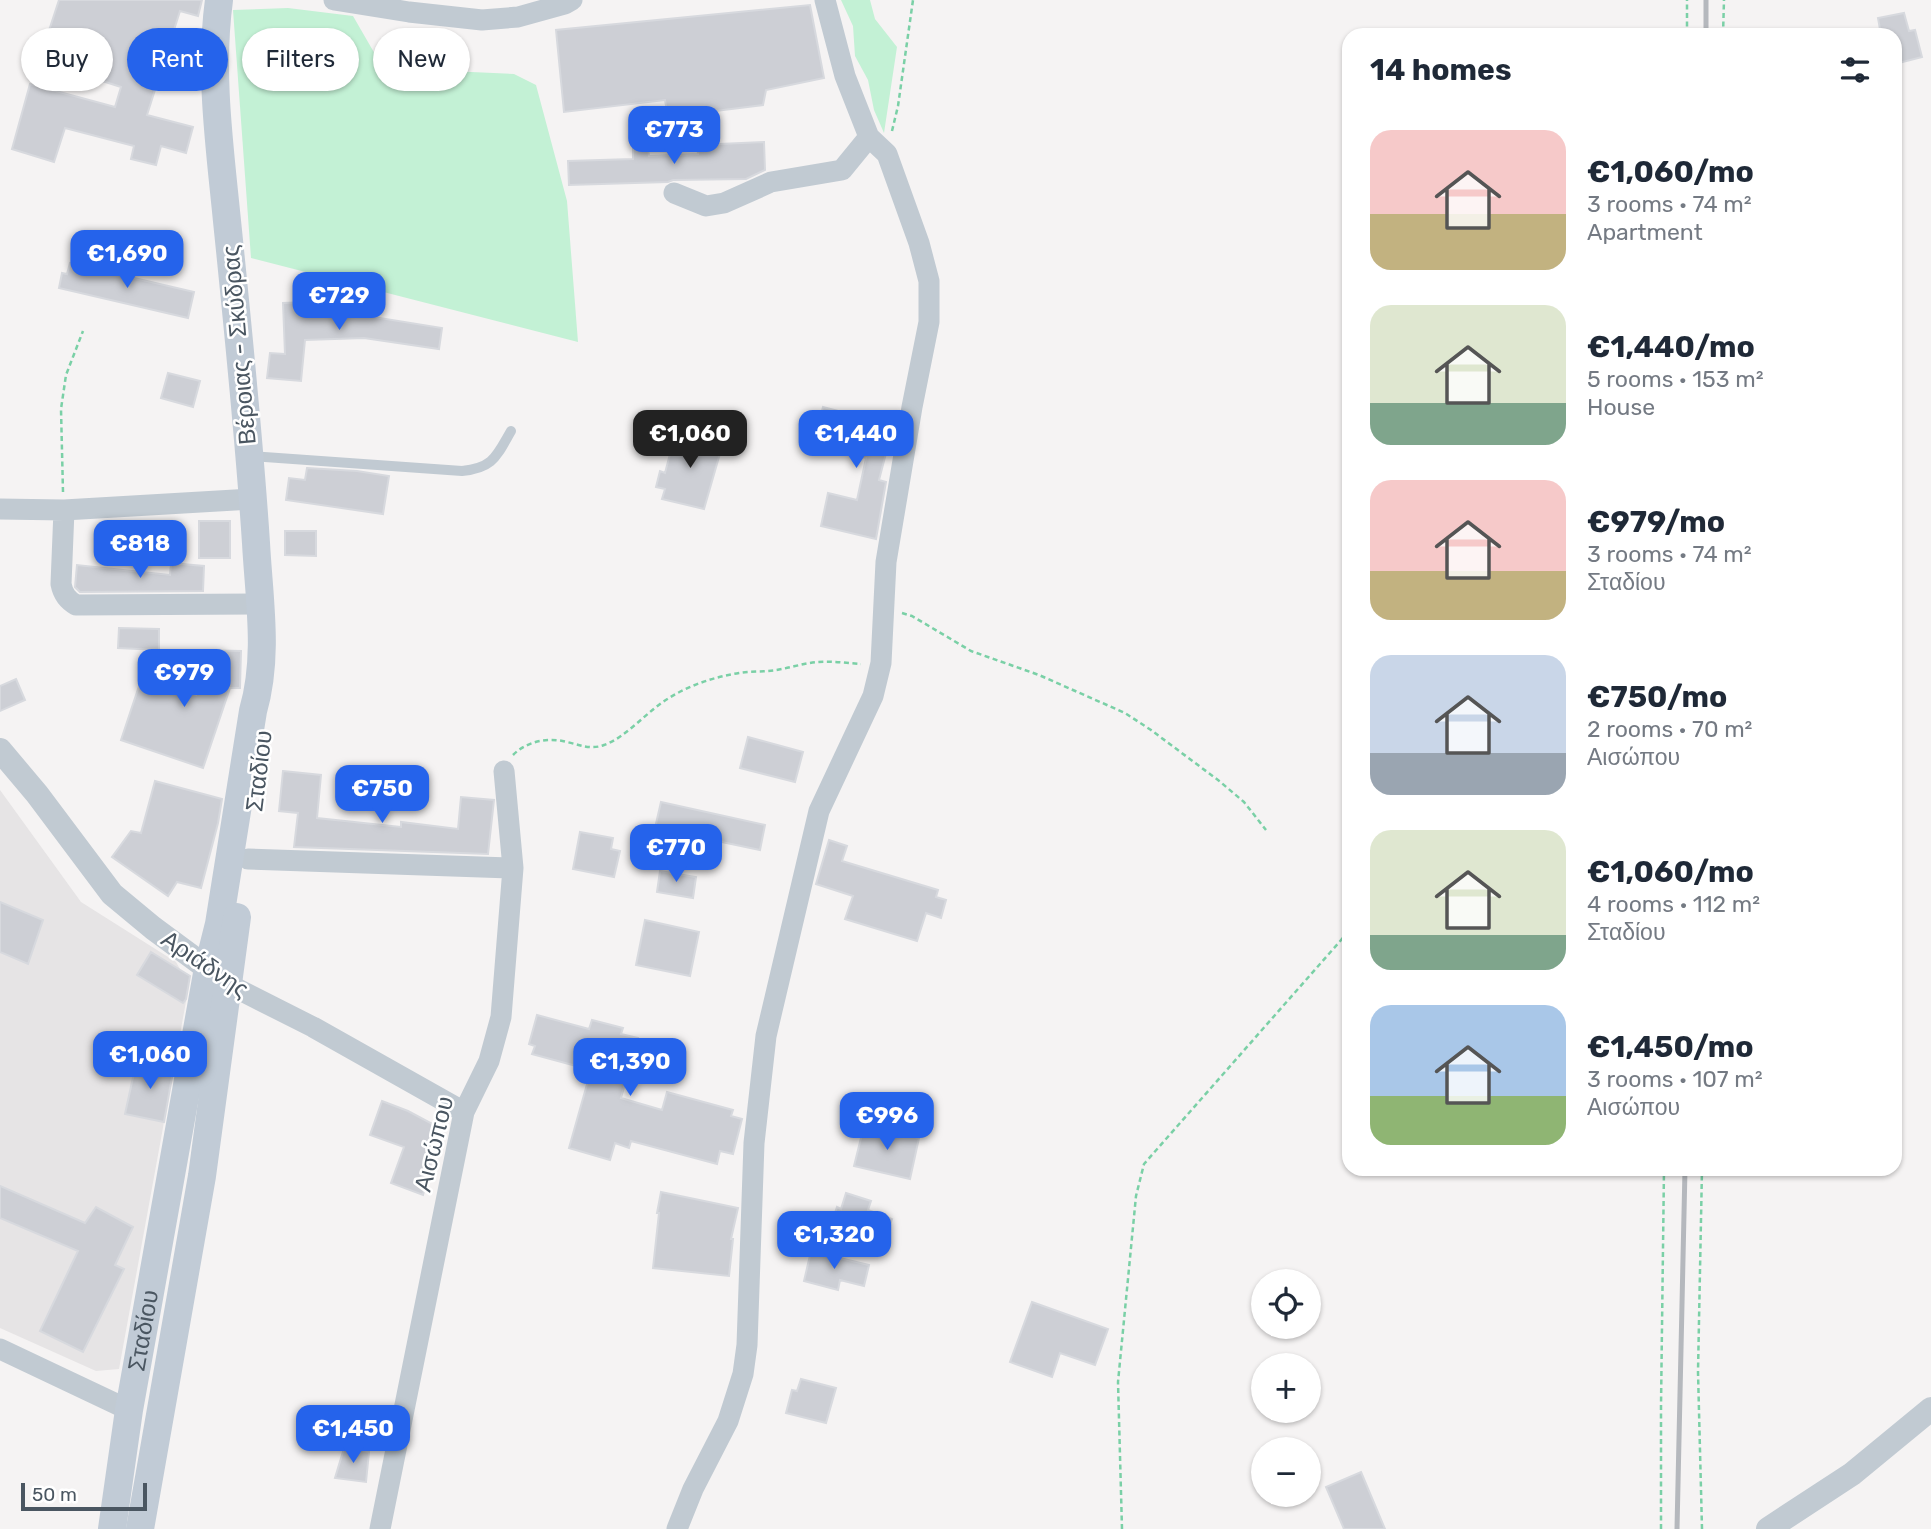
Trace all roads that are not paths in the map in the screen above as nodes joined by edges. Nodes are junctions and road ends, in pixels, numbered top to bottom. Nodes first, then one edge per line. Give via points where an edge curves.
1 (219, 0) edge
2 (334, 0) edge
3 (572, 0) edge
4 (825, 0) edge
5 (869, 137) junction
6 (674, 193) dead end
7 (511, 431) dead end
8 (249, 456) junction
9 (252, 499) junction
10 (0, 509) edge
11 (64, 510) junction
12 (261, 604) junction
13 (260, 689) junction
14 (0, 750) edge
15 (504, 771) road end
16 (248, 859) junction
17 (513, 868) junction
18 (218, 976) junction
19 (464, 1112) junction
20 (0, 1349) edge
21 (1931, 1409) edge
22 (129, 1410) junction
23 (1920, 1430) edge
24 (112, 1529) edge
25 (140, 1529) edge
26 (380, 1529) edge
27 (677, 1529) edge
28 (1768, 1529) edge

1 - 8 main road, Βέροιας - Σκύδρας via 215,55 220,141
2 - 3 street via 482,20 518,18
4 - 5 street via 845,76
5 - 6 street via 842,170 771,181 724,203 706,206
5 - 27 street via 887,154 919,243 929,281 929,322 886,562 881,663 873,696 819,811 766,1036 754,1143 743,1374 728,1421
7 - 8 lane via 488,464 462,471
8 - 9 main road, Βέροιας - Σκύδρας
9 - 11 street
9 - 12 main road, Βέροιας - Σκύδρας
10 - 11 street
11 - 12 street via 61,584 63,593 76,605
12 - 13 main road, Βέροιας - Σκύδρας
13 - 16 main road, Σταδίου via 266,713
13 - 18 main road, Σταδίου via 219,924
14 - 18 street, Αριάδνης via 112,894
15 - 17 street, Αισώπου
16 - 17 street
16 - 18 main road, Σταδίου
17 - 19 street, Αισώπου via 501,1017 489,1061
18 - 19 street, Αριάδνης
18 - 22 main road, Σταδίου
18 - 25 main road, Σταδίου via 202,1175
19 - 26 street, Αισώπου
20 - 22 street
21 - 23 street
22 - 24 main road, Σταδίου
23 - 28 street

